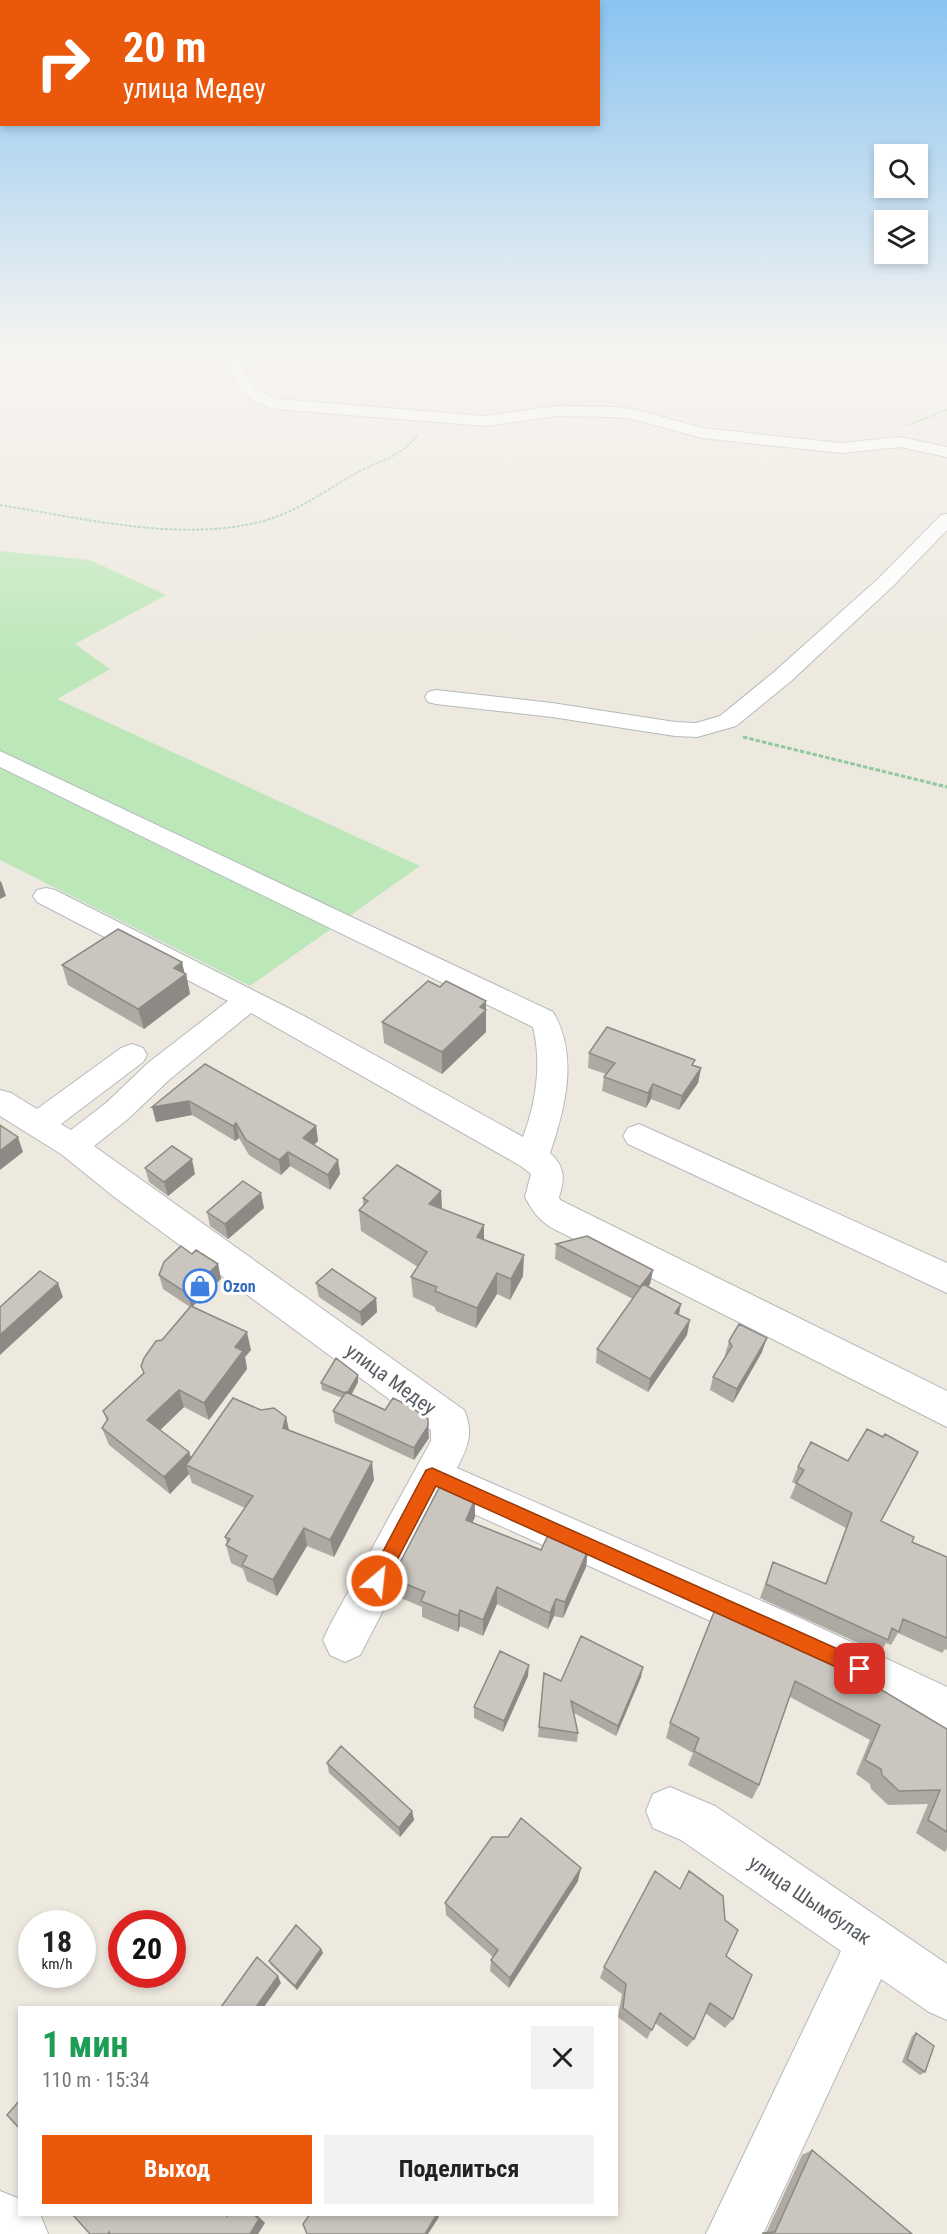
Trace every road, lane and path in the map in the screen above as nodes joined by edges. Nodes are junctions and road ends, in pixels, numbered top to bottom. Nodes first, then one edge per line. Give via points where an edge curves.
1 (384, 459) edge
2 (0, 505) edge
3 (947, 519) edge
4 (436, 697) dead end
5 (736, 736) dead end
6 (0, 758) edge
7 (947, 787) edge
8 (46, 896) dead end
9 (248, 1001) junction
10 (132, 1055) dead end
11 (0, 1101) edge
12 (38, 1125) junction
13 (639, 1136) dead end
14 (72, 1146) junction
15 (532, 1157) junction
16 (947, 1279) edge
17 (947, 1410) edge
18 (432, 1476) junction
19 (345, 1640) dead end
20 (947, 1710) edge
21 (670, 1811) dead end
22 (872, 1942) junction
23 (947, 1994) edge
24 (0, 2219) edge
25 (20, 2234) edge
26 (734, 2234) edge

1 - 2 path via 288,512 241,526 155,526
3 - 4 street via 886,582 728,721 698,730 675,729
5 - 7 path
6 - 15 street via 543,1019 549,1027 552,1071 547,1112
8 - 9 street
9 - 14 street
9 - 15 street
10 - 12 street
11 - 12 street, улица Медеу
12 - 14 street, улица Медеу
13 - 16 street
14 - 18 street, улица Медеу via 450,1422 450,1443
15 - 17 street via 547,1170 549,1178 542,1197 548,1209
18 - 19 street
18 - 20 street via 774,1628
21 - 22 street, улица Шымбулак via 698,1823
22 - 23 street, улица Шымбулак
22 - 26 street
24 - 25 street

